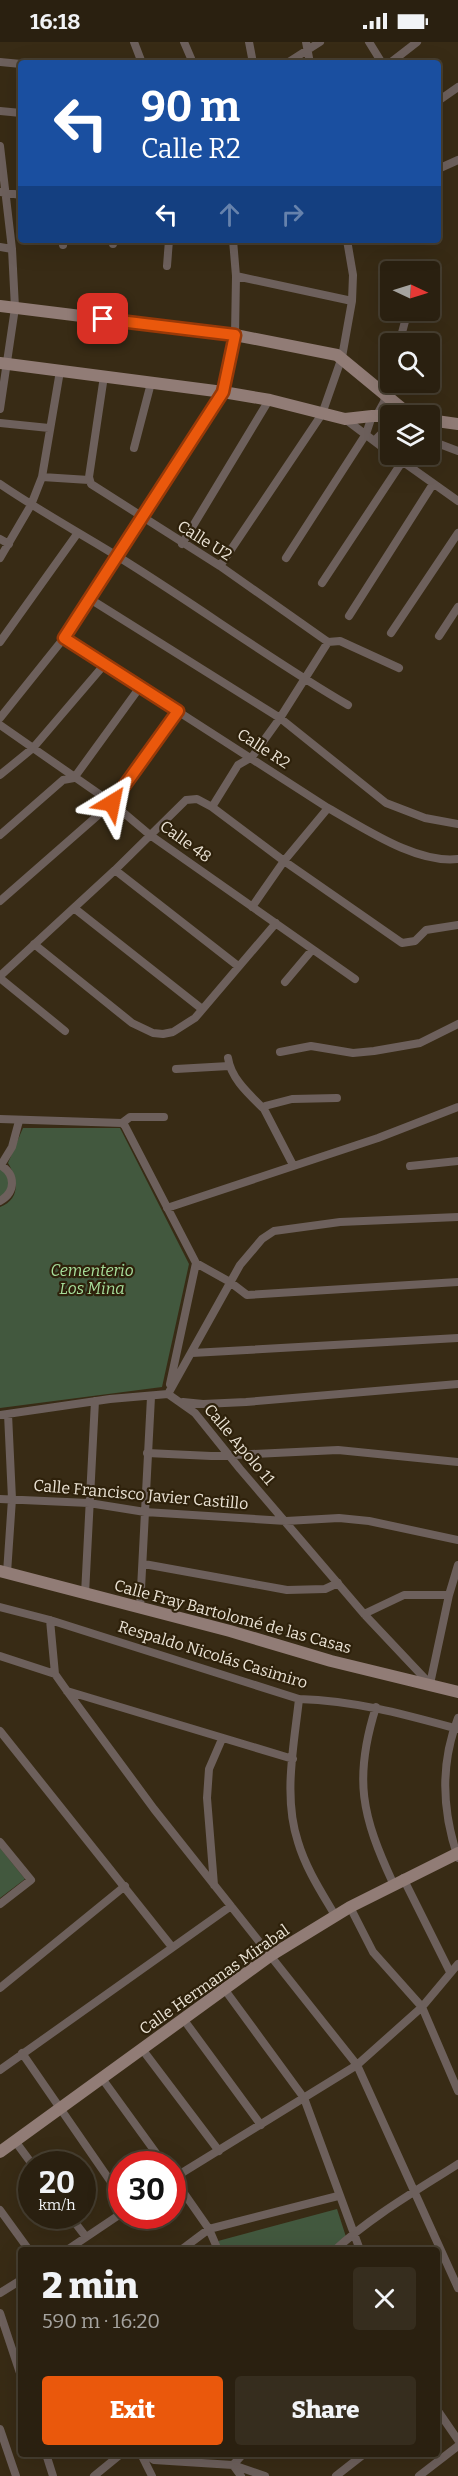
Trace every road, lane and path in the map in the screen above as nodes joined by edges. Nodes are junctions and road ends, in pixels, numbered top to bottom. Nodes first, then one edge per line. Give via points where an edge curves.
1 (134, 42) edge
2 (184, 42) edge
3 (249, 42) edge
4 (320, 42) edge
5 (369, 42) edge
6 (417, 42) edge
7 (307, 46) edge
8 (141, 60) edge
9 (192, 60) edge
10 (252, 60) edge
11 (291, 60) edge
12 (380, 60) edge
13 (394, 60) edge
14 (0, 62) edge
15 (18, 64) edge
16 (458, 87) edge
17 (441, 99) edge
18 (0, 111) edge
19 (18, 113) edge
20 (0, 146) edge
21 (458, 160) edge
22 (441, 168) edge
23 (3, 192) edge
24 (18, 194) edge
25 (169, 243) edge
26 (233, 243) edge
27 (348, 243) edge
28 (0, 247) edge
29 (12, 249) junction
30 (167, 266) dead end
31 (236, 276) junction
32 (352, 301) junction
33 (0, 306) edge
34 (15, 308) junction
35 (235, 335) junction
36 (342, 357) junction
37 (4, 363) edge
38 (60, 371) junction
39 (104, 376) junction
40 (151, 383) junction
41 (223, 392) junction
42 (384, 395) junction
43 (269, 400) junction
44 (397, 405) edge
45 (0, 409) edge
46 (322, 414) junction
47 (372, 416) junction
48 (380, 416) edge
49 (345, 419) junction
50 (440, 422) edge
51 (0, 423) edge
52 (458, 424) edge
53 (49, 428) junction
54 (366, 434) junction
55 (380, 435) edge
56 (375, 440) junction
57 (380, 444) edge
58 (440, 444) edge
59 (134, 448) dead end
60 (458, 451) edge
61 (400, 465) edge
62 (406, 465) edge
63 (42, 477) junction
64 (89, 480) junction
65 (0, 484) edge
66 (433, 484) junction
67 (458, 501) edge
68 (31, 505) junction
69 (140, 517) junction
70 (458, 533) edge
71 (77, 534) junction
72 (0, 540) edge
73 (182, 543) junction
74 (9, 544) junction
75 (117, 556) junction
76 (0, 558) edge
77 (286, 558) dead end
78 (220, 566) junction
79 (322, 584) dead end
80 (90, 599) junction
81 (458, 607) edge
82 (349, 616) dead end
83 (391, 633) dead end
84 (439, 636) dead end
85 (64, 638) junction
86 (0, 642) edge
87 (328, 642) junction
88 (104, 665) junction
89 (399, 668) dead end
90 (303, 679) junction
91 (140, 687) junction
92 (348, 705) dead end
93 (178, 711) junction
94 (0, 718) edge
95 (280, 718) junction
96 (0, 725) edge
97 (33, 748) junction
98 (252, 757) junction
99 (0, 775) edge
100 (74, 778) junction
101 (112, 803) junction
102 (212, 807) junction
103 (328, 808) junction
104 (458, 824) edge
105 (0, 835) edge
106 (150, 835) junction
107 (458, 859) edge
108 (284, 861) junction
109 (115, 870) junction
110 (0, 901) edge
111 (252, 907) junction
112 (74, 908) junction
113 (276, 923) junction
114 (458, 925) edge
115 (34, 944) junction
116 (312, 950) junction
117 (238, 966) junction
118 (0, 977) edge
119 (355, 979) dead end
120 (285, 982) dead end
121 (202, 1009) junction
122 (458, 1024) edge
123 (65, 1031) dead end
124 (280, 1052) dead end
125 (176, 1069) dead end
126 (337, 1098) dead end
127 (458, 1107) edge
128 (264, 1109) junction
129 (164, 1117) dead end
130 (0, 1119) edge
131 (18, 1121) junction
132 (122, 1123) junction
133 (458, 1161) edge
134 (0, 1165) edge
135 (292, 1166) junction
136 (410, 1166) dead end
137 (0, 1201) edge
138 (167, 1208) junction
139 (458, 1217) edge
140 (196, 1263) junction
141 (230, 1282) junction
142 (458, 1282) edge
143 (458, 1338) edge
144 (192, 1353) junction
145 (458, 1384) edge
146 (168, 1394) junction
147 (151, 1397) junction
148 (95, 1401) junction
149 (182, 1402) junction
150 (4, 1414) edge
151 (147, 1453) junction
152 (228, 1454) junction
153 (458, 1462) edge
154 (0, 1499) edge
155 (12, 1499) junction
156 (89, 1503) junction
157 (145, 1512) junction
158 (286, 1521) junction
159 (458, 1540) edge
160 (144, 1564) junction
161 (458, 1565) edge
162 (4, 1572) edge
163 (338, 1583) junction
164 (85, 1594) junction
165 (449, 1595) junction
166 (0, 1607) edge
167 (140, 1608) junction
168 (364, 1614) junction
169 (50, 1620) junction
170 (0, 1656) edge
171 (55, 1674) junction
172 (430, 1684) junction
173 (67, 1691) junction
174 (458, 1692) edge
175 (299, 1699) junction
176 (376, 1707) junction
177 (458, 1718) edge
178 (456, 1729) edge
179 (0, 1731) edge
180 (222, 1739) junction
181 (293, 1759) junction
182 (0, 1842) edge
183 (457, 1855) edge
184 (398, 1881) junction
185 (214, 1885) junction
186 (125, 1886) junction
187 (0, 1904) edge
188 (231, 1906) junction
189 (350, 1906) junction
190 (336, 1917) junction
191 (172, 1947) junction
192 (270, 1956) junction
193 (458, 1964) edge
194 (450, 1972) junction
195 (0, 1988) edge
196 (225, 1990) junction
197 (422, 2007) junction
198 (184, 2020) junction
199 (142, 2049) junction
200 (22, 2053) junction
201 (357, 2065) junction
202 (0, 2070) edge
203 (101, 2078) junction
204 (458, 2091) edge
205 (304, 2098) junction
206 (60, 2108) junction
207 (261, 2125) junction
208 (15, 2141) junction
209 (22, 2151) edge
210 (154, 2151) edge
211 (219, 2151) junction
212 (0, 2152) edge
213 (458, 2164) edge
214 (186, 2170) edge
215 (108, 2178) edge
216 (414, 2191) junction
217 (186, 2196) edge
218 (338, 2196) junction
219 (0, 2210) edge
220 (108, 2222) edge
221 (80, 2229) edge
222 (209, 2229) junction
223 (352, 2234) junction
224 (86, 2237) junction
225 (27, 2247) edge
226 (71, 2247) edge
227 (185, 2247) edge
228 (217, 2247) edge
229 (338, 2247) edge
230 (358, 2247) edge
231 (439, 2247) edge
232 (440, 2248) edge
233 (18, 2282) edge
234 (458, 2288) edge
235 (0, 2293) edge
236 (0, 2313) edge
237 (18, 2360) edge
238 (440, 2414) edge
239 (0, 2428) edge
240 (458, 2440) edge
241 (458, 2446) edge
242 (47, 2457) edge
243 (117, 2457) edge
244 (142, 2457) edge
245 (150, 2457) edge
246 (240, 2457) edge
247 (360, 2457) edge
248 (233, 2465) junction
249 (16, 2476) edge
250 (53, 2476) edge
251 (94, 2476) edge
252 (152, 2476) edge
253 (241, 2476) edge
254 (265, 2476) edge
255 (336, 2476) edge
256 (419, 2476) edge

1 - 8 street
2 - 9 street
3 - 10 street
4 - 7 street
5 - 12 street
6 - 13 street
7 - 11 street
14 - 15 street
16 - 17 street
18 - 19 street
20 - 23 street
21 - 22 street
23 - 24 street
23 - 29 street
25 - 30 street
26 - 31 street
27 - 32 street via 353,275
28 - 29 street
29 - 34 street
31 - 32 street
31 - 35 street
32 - 36 street
33 - 34 street
34 - 35 street
34 - 37 street
35 - 36 street
35 - 41 street
36 - 42 street
36 - 46 street
37 - 38 street
37 - 45 street
38 - 39 street
38 - 53 street
39 - 40 street
39 - 64 street
40 - 41 street
40 - 59 street
41 - 43 street
41 - 69 street
42 - 44 street
42 - 47 street via 382,408
43 - 46 street
43 - 73 street
46 - 49 street
46 - 78 street
47 - 48 street
47 - 49 street
47 - 54 street
49 - 54 street
50 - 52 street
51 - 53 street
53 - 63 street
54 - 56 street
54 - 77 street
55 - 56 street
56 - 57 street
58 - 60 street
61 - 79 street
62 - 66 street
63 - 64 street
63 - 68 street
64 - 69 street, Calle U2
65 - 68 street
66 - 67 street
66 - 82 street
68 - 71 street
68 - 74 street
69 - 73 street, Calle U2
69 - 75 street
70 - 83 street
71 - 75 street
71 - 86 street
72 - 74 street
73 - 78 street, Calle U2
74 - 76 street
75 - 80 street
75 - 90 street
78 - 87 street, Calle U2
80 - 85 street
80 - 95 street
81 - 84 street
85 - 88 street, Calle R2
85 - 94 street
87 - 89 street, Calle U2 via 340,641
87 - 90 street
88 - 91 street, Calle R2
88 - 97 street
90 - 92 street
90 - 95 street
91 - 93 street, Calle R2
91 - 100 street
93 - 98 street, Calle R2
93 - 101 street
95 - 98 street
95 - 104 street via 386,803 425,818
96 - 97 street, Calle 48
97 - 99 street
97 - 100 street, Calle 48
98 - 102 street via 238,765
98 - 103 street, Calle R2
100 - 101 street, Calle 48
100 - 105 street via 63,780
101 - 106 street, Calle 48
101 - 110 street
102 - 106 street via 197,799 186,800
102 - 108 street
103 - 107 street, Calle R2 via 401,848 431,857
103 - 108 street
106 - 109 street
106 - 111 street, Calle 48
108 - 111 street
108 - 114 street via 402,943 415,941 426,930
109 - 112 street
109 - 117 street
111 - 113 street, Calle 48
112 - 115 street
112 - 121 street
113 - 116 street, Calle 48
113 - 117 street
115 - 118 street
115 - 121 street via 132,1023 153,1033 184,1027
116 - 119 street, Calle 48
116 - 120 street
117 - 121 street
118 - 123 street
122 - 124 street via 420,1043 374,1051 352,1053 311,1046
125 - 128 street via 228,1062 243,1088
126 - 128 street via 292,1099 273,1102
127 - 135 street
128 - 135 street
129 - 132 street via 130,1117
130 - 131 street
131 - 132 street
131 - 134 street via 12,1148
132 - 138 street
133 - 136 street
134 - 137 street via 10,1173 13,1185
135 - 138 street
138 - 140 street
139 - 141 street via 340,1222 274,1231 262,1239
140 - 141 street
140 - 146 street
141 - 142 street via 247,1295
141 - 144 street
143 - 144 street
144 - 146 street
145 - 149 street via 246,1402
146 - 147 street
146 - 149 street, Calle Apolo 11
147 - 148 street
147 - 151 street
148 - 150 street
148 - 156 street
149 - 152 street, Calle Apolo 11
150 - 155 street
151 - 152 street
151 - 157 street
152 - 153 street via 338,1449
152 - 158 street, Calle Apolo 11
154 - 155 street, Calle Francisco Javier Castillo
155 - 156 street, Calle Francisco Javier Castillo
155 - 162 street
156 - 157 street, Calle Francisco Javier Castillo
156 - 164 street
157 - 158 street, Calle Francisco Javier Castillo
157 - 160 street
158 - 159 street, Calle Francisco Javier Castillo via 369,1521
158 - 163 street, Calle Apolo 11
160 - 163 street via 287,1590 325,1589
160 - 167 street
161 - 165 street
162 - 164 street, Calle Fray Bartolomé de las Casas
163 - 168 street, Calle Apolo 11
164 - 167 street, Calle Fray Bartolomé de las Casas
165 - 168 street via 404,1595
165 - 172 street
166 - 169 street, Respaldo Nicolás Casimiro
167 - 172 street, Calle Fray Bartolomé de las Casas
168 - 172 street, Calle Apolo 11
169 - 171 street
169 - 175 street, Respaldo Nicolás Casimiro
170 - 171 street
171 - 173 street
172 - 174 street, Calle Fray Bartolomé de las Casas
173 - 180 street
173 - 185 street
175 - 176 street, Respaldo Nicolás Casimiro
175 - 181 street
176 - 178 street, Respaldo Nicolás Casimiro
176 - 184 street via 366,1737 362,1798 378,1851
177 - 178 street
178 - 183 street via 444,1769 448,1816
179 - 186 street
180 - 181 street
180 - 185 street via 209,1769 207,1798
181 - 190 street via 291,1811 297,1841
182 - 187 street via 31,1880
183 - 184 street, Calle Hermanas Mirabal
184 - 189 street, Calle Hermanas Mirabal
184 - 194 street
185 - 188 street
186 - 191 street
186 - 195 street
188 - 191 street
188 - 192 street
189 - 190 street, Calle Hermanas Mirabal
189 - 197 street via 373,1952
190 - 192 street, Calle Hermanas Mirabal
191 - 200 street
192 - 196 street, Calle Hermanas Mirabal
192 - 201 street
193 - 194 street
194 - 197 street
196 - 198 street, Calle Hermanas Mirabal
196 - 205 street
197 - 201 street
197 - 204 street
198 - 199 street, Calle Hermanas Mirabal
198 - 207 street
199 - 203 street, Calle Hermanas Mirabal
199 - 211 street
200 - 202 street
200 - 206 street
201 - 205 street
201 - 216 street
203 - 206 street, Calle Hermanas Mirabal
203 - 210 street
205 - 207 street
205 - 218 street
206 - 208 street, Calle Hermanas Mirabal
206 - 215 street
207 - 211 street
208 - 209 street
208 - 212 street, Calle Hermanas Mirabal
211 - 214 street
213 - 216 street
216 - 223 street
216 - 231 street
217 - 222 street
218 - 222 street
218 - 223 street
219 - 225 street
220 - 224 street
221 - 224 street
222 - 227 street
222 - 228 street
223 - 229 street
223 - 230 street
224 - 226 street
232 - 234 street
233 - 235 street
236 - 237 street
238 - 240 street
239 - 249 street
241 - 256 street
242 - 250 street
243 - 251 street
244 - 252 street
245 - 248 street
246 - 248 street
247 - 255 street
248 - 253 street
248 - 254 street

